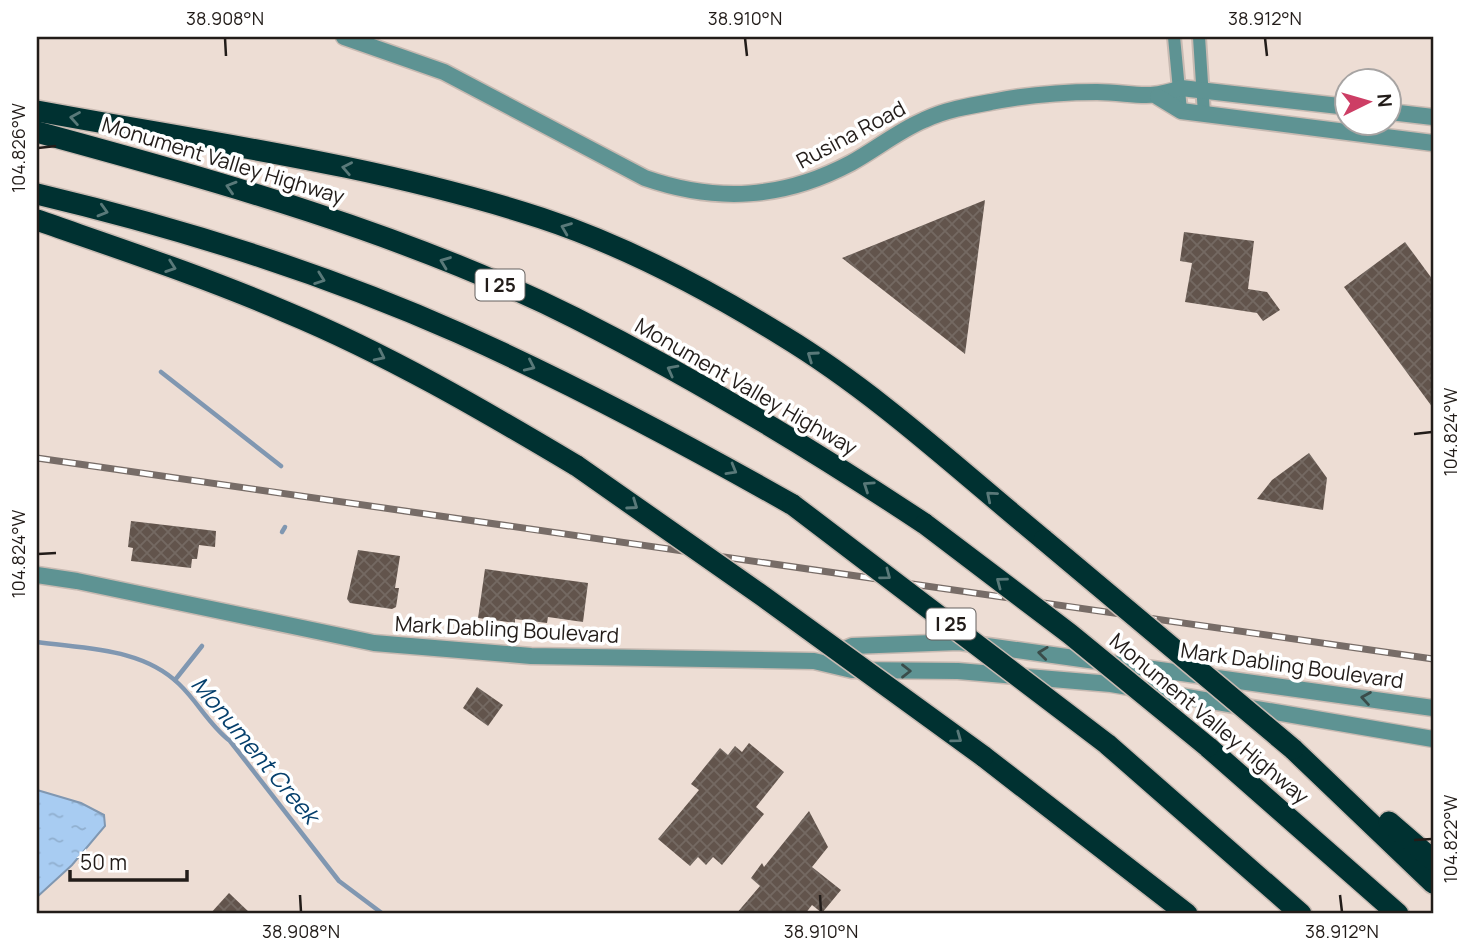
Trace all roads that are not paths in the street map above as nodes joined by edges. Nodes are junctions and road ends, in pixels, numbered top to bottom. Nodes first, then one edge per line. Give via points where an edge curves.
1 (344, 37) edge
2 (1174, 37) edge
3 (1199, 37) edge
4 (1181, 88) junction
5 (1204, 90) junction
6 (1158, 97) junction
7 (1334, 105) edge
8 (37, 111) edge
9 (1181, 111) junction
10 (1204, 114) junction
11 (1404, 114) edge
12 (1433, 117) edge
13 (37, 132) edge
14 (1433, 143) edge
15 (37, 194) edge
16 (37, 220) edge
17 (37, 575) edge
18 (814, 661) junction
19 (1433, 708) edge
20 (1433, 739) edge
21 (1326, 774) junction
22 (1433, 860) edge
23 (1433, 883) edge
24 (1187, 914) edge
25 (1301, 914) edge
26 (1398, 914) edge

1 - 6 street, Rusina Road via 444,72 645,178 705,194 767,194 795,188 853,162 922,120 953,110 1037,95 1108,92
2 - 4 street
3 - 5 street
4 - 5 street
4 - 6 street, Rusina Road
4 - 9 street
5 - 7 street
5 - 10 street
6 - 9 street, Rusina Road
21 -> 8 highway, bridge via 874,400 785,337 630,253 544,219 456,192
9 - 10 street
10 - 14 street
11 - 12 street
26 -> 13 highway, Monument Valley Highway / I 25, bridge via 1208,747 1070,634 925,524 796,439 574,317 455,265 286,204
15 -> 25 highway, I 25, bridge via 216,243 457,332 673,438 793,505 1107,744
16 -> 24 highway, bridge via 287,312 383,357 577,466 983,756
17 - 18 street, Mark Dabling Boulevard via 374,643 504,655
19 -> 18 street, Mark Dabling Boulevard via 959,642 852,646
18 -> 20 street, Mark Dabling Boulevard via 852,670 958,671 1111,684
21 - 22 highway
21 - 23 highway

